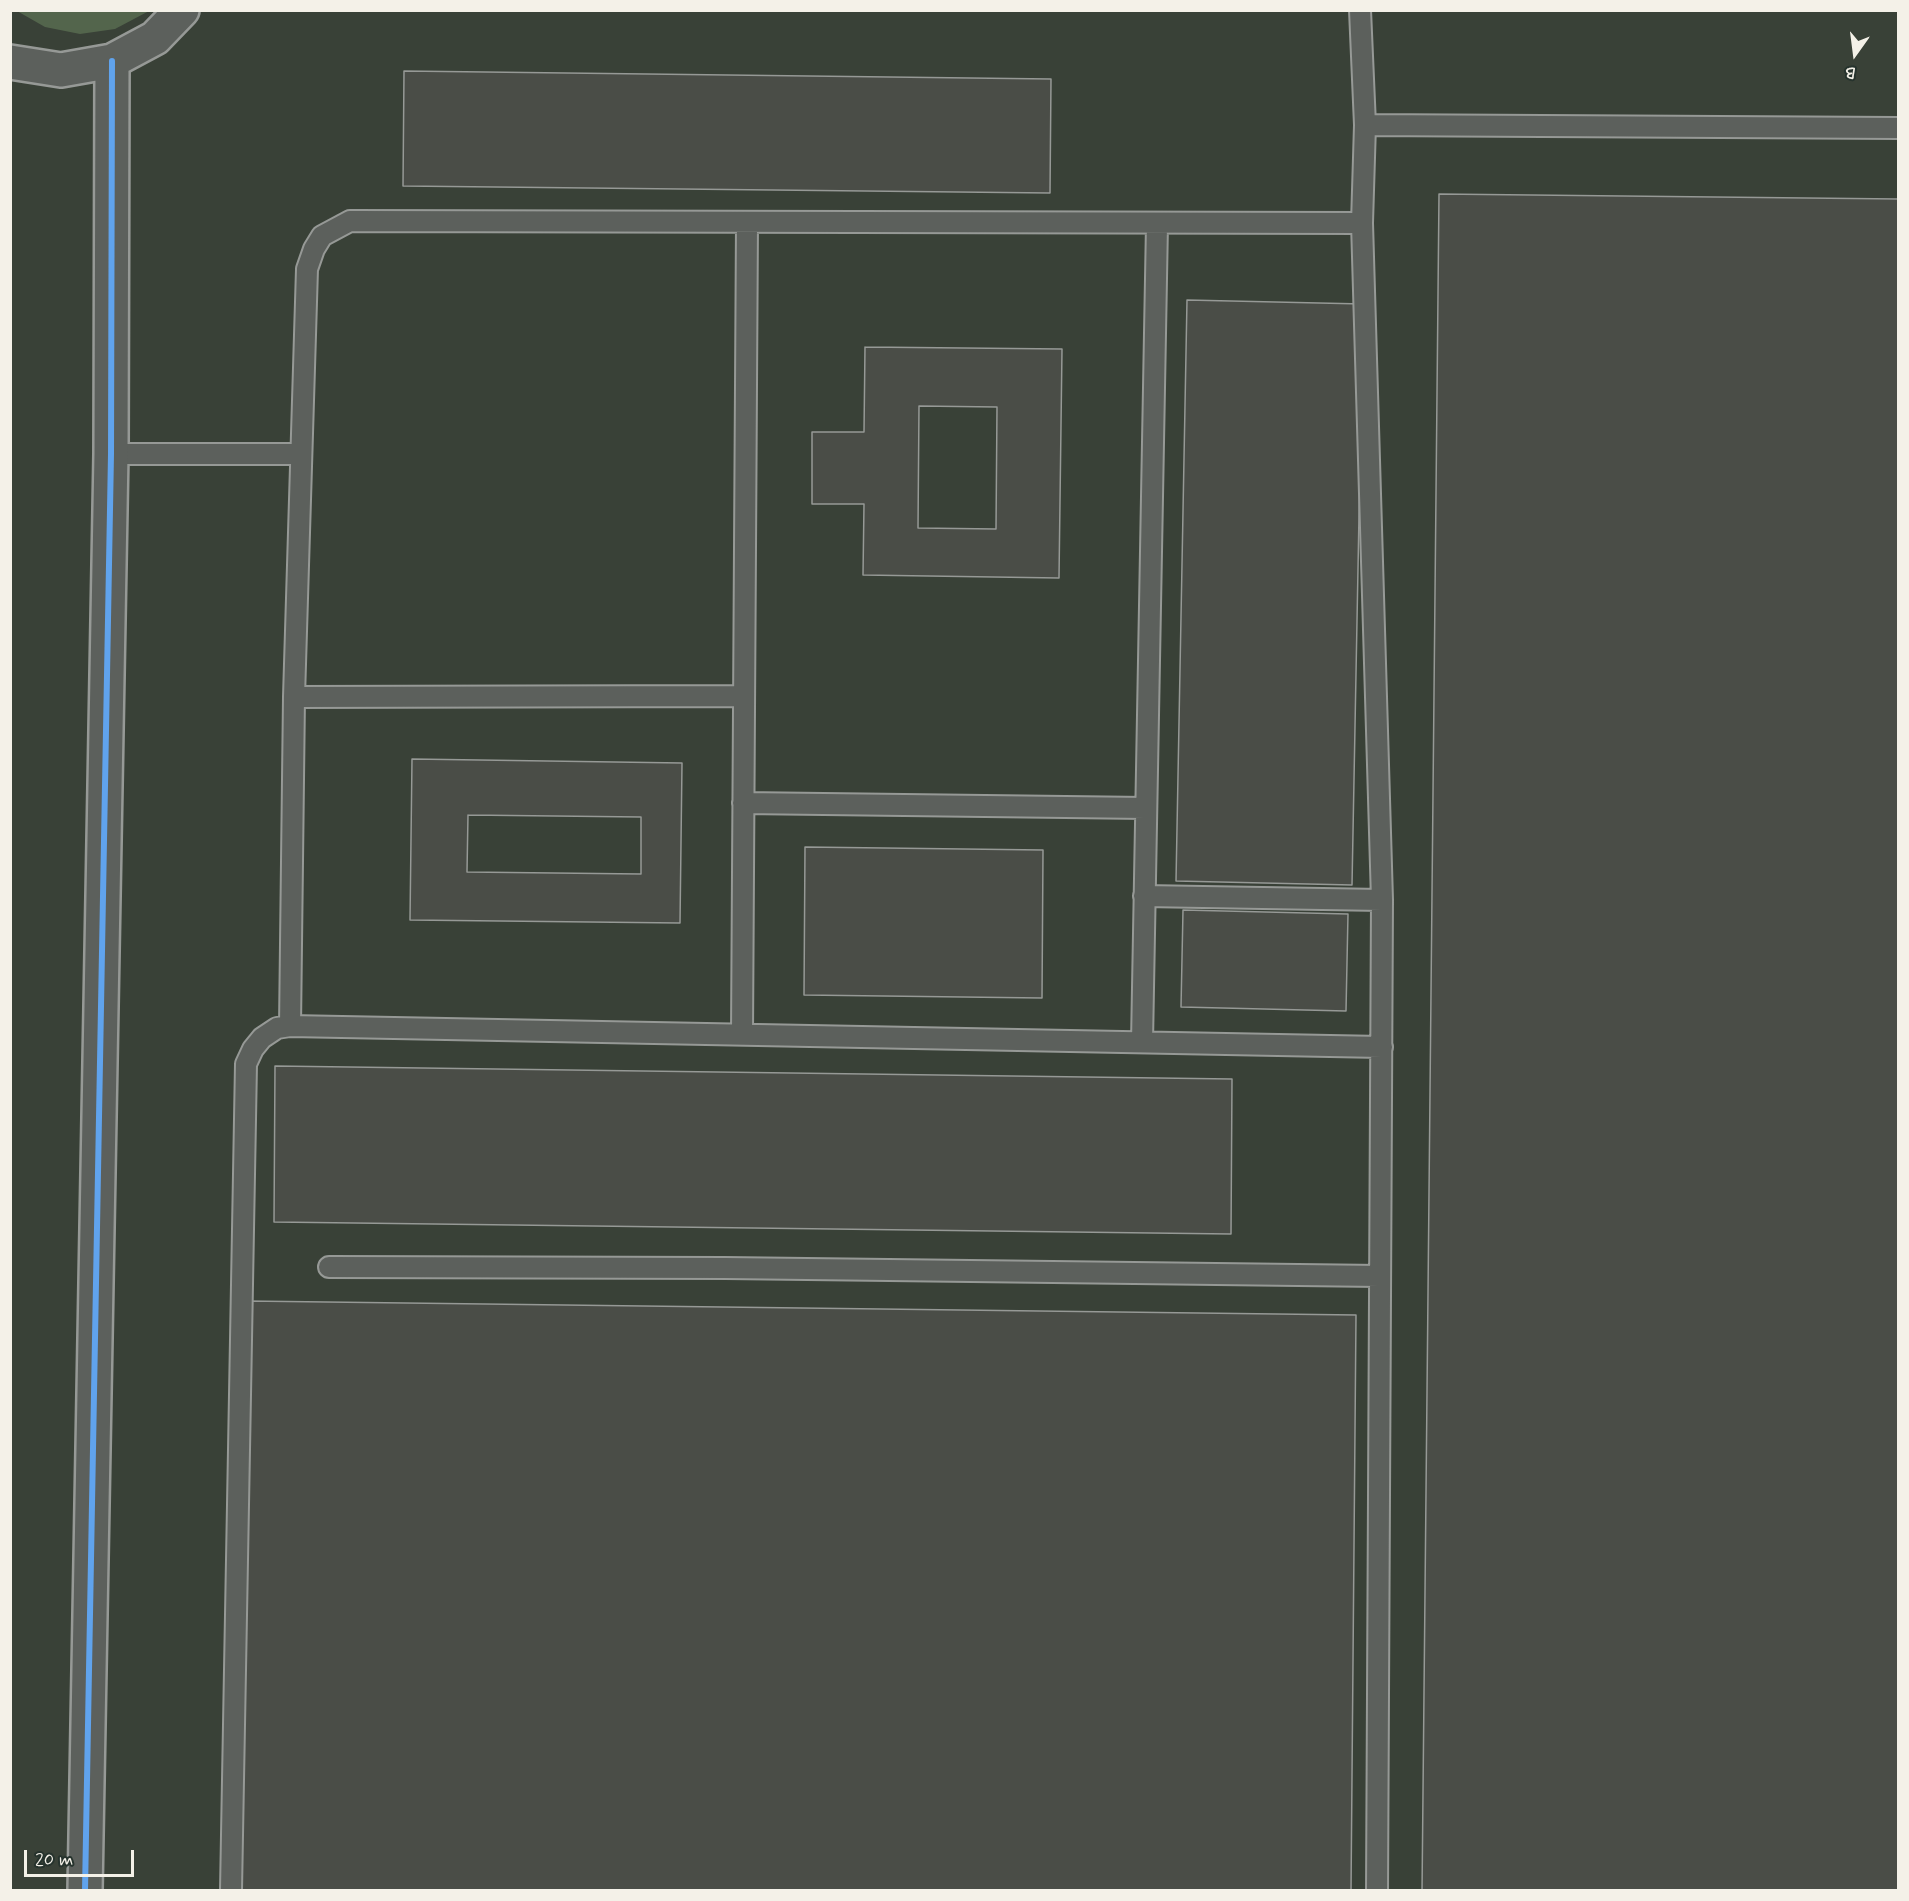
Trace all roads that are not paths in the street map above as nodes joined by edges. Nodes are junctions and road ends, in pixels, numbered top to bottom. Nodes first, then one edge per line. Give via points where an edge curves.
1 (182, 10) edge
2 (1360, 10) edge
3 (112, 61) junction
4 (10, 62) edge
5 (1365, 125) junction
6 (1899, 128) edge
7 (747, 222) junction
8 (1157, 224) junction
9 (1362, 224) junction
10 (111, 454) junction
11 (301, 454) junction
12 (744, 696) junction
13 (294, 697) junction
14 (743, 803) junction
15 (1146, 808) junction
16 (1144, 896) junction
17 (1382, 900) junction
18 (290, 1026) junction
19 (742, 1034) junction
20 (1142, 1042) junction
21 (1382, 1047) junction
22 (329, 1267) dead end
23 (1380, 1276) junction
24 (85, 1890) edge
25 (231, 1890) edge
26 (1377, 1890) edge

1 - 3 street via 155,38
2 - 5 lane
3 - 4 street via 61,70
3 - 10 street
5 - 6 lane
5 - 9 lane
7 - 8 lane
7 - 11 lane via 350,221 322,236 307,269
7 - 12 lane
8 - 9 lane
8 - 15 lane
9 - 17 lane
10 - 11 lane
10 - 24 street
11 - 13 lane
12 - 13 lane
12 - 14 lane
13 - 18 lane
14 - 15 lane
14 - 19 lane
15 - 16 lane
16 - 17 lane
16 - 20 lane
17 - 21 lane
18 - 19 lane
18 - 25 lane via 277,1028 262,1038 246,1064
19 - 20 lane
20 - 21 lane
21 - 23 lane
22 - 23 lane
23 - 26 lane

